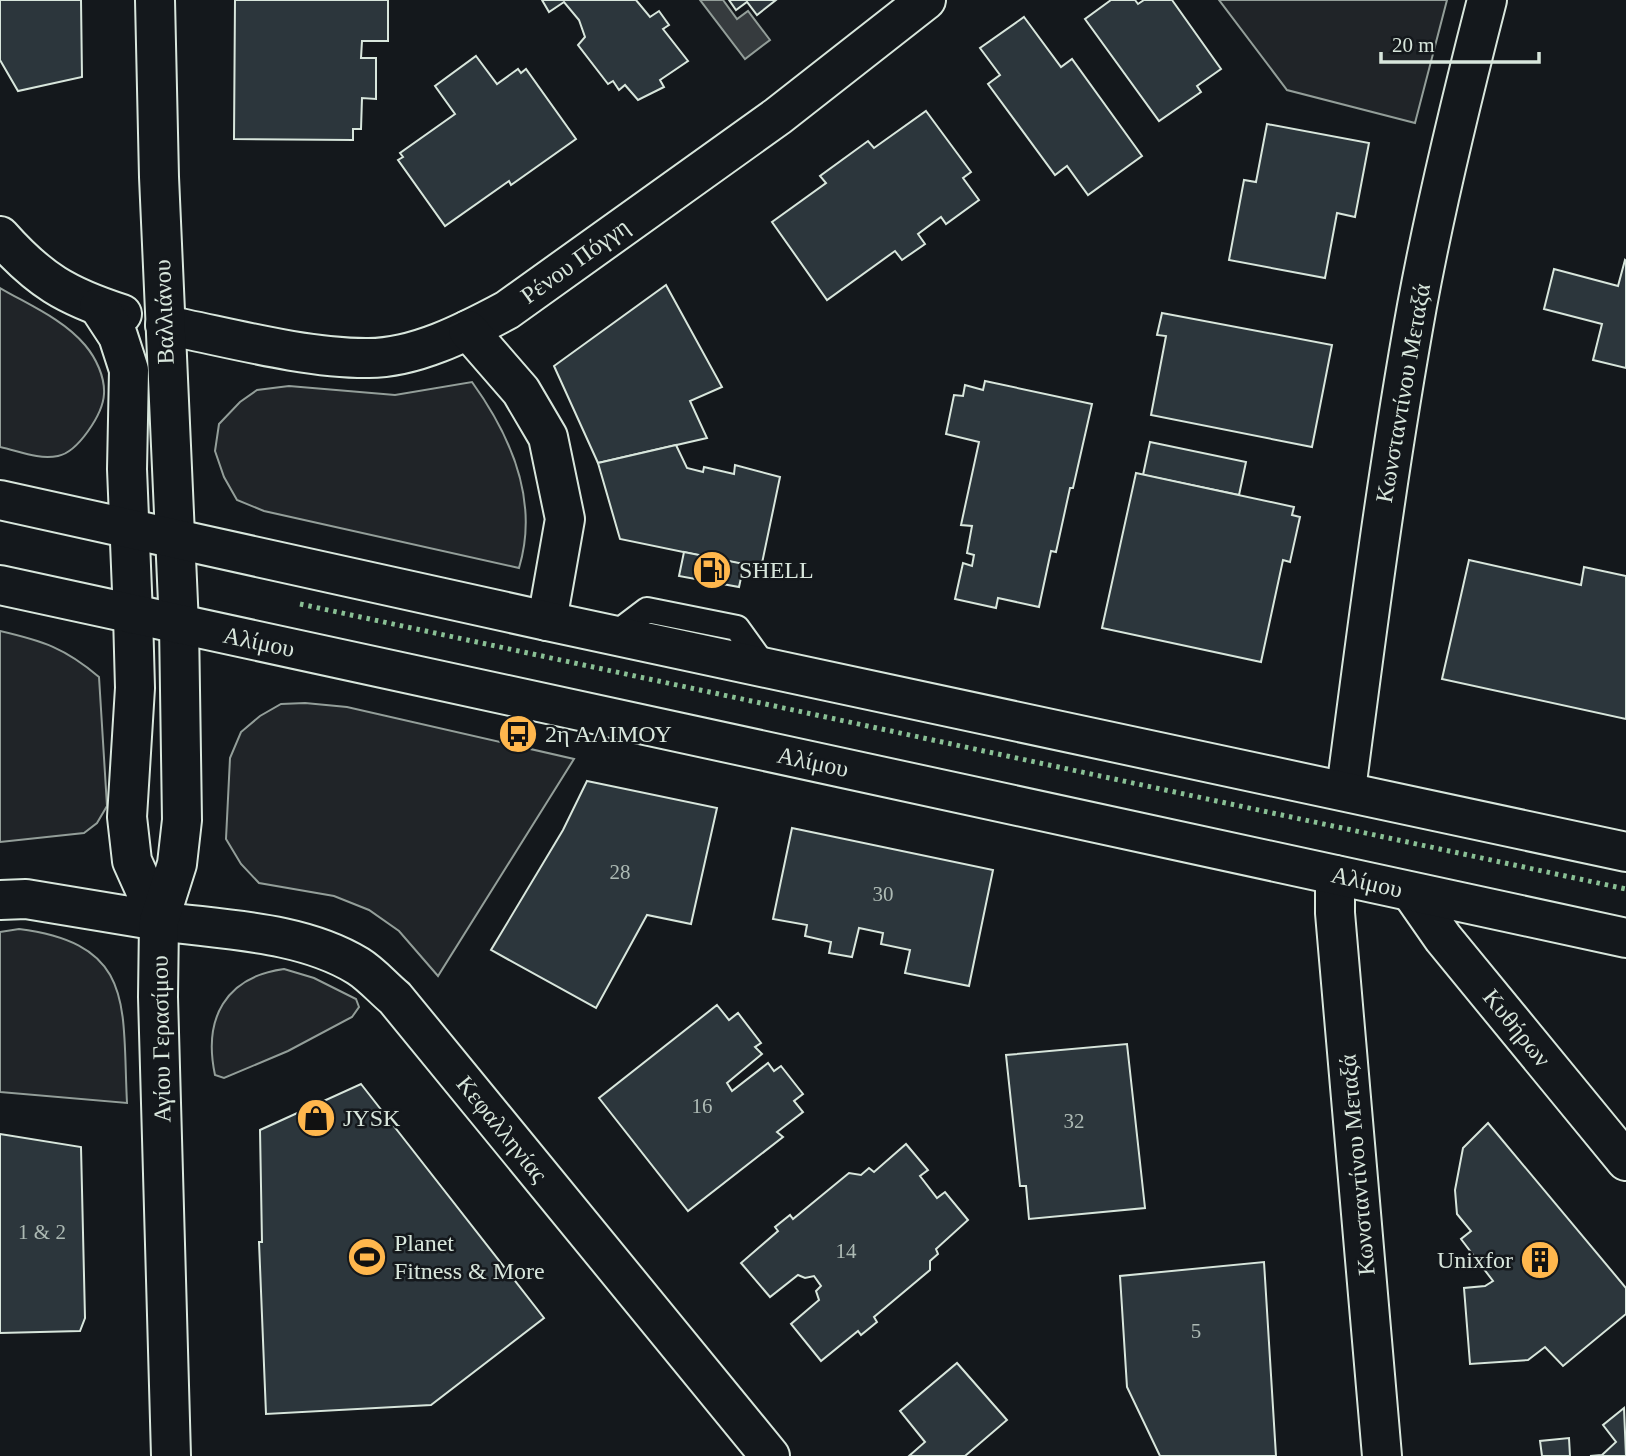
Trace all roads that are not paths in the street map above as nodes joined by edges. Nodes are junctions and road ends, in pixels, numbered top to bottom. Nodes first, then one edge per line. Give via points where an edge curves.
1 (155, 0) edge
2 (926, 0) edge
3 (1487, 0) edge
4 (0, 236) edge
5 (99, 307) junction
6 (165, 325) junction
7 (468, 330) junction
8 (0, 500) edge
9 (130, 528) junction
10 (175, 538) junction
11 (0, 585) edge
12 (133, 615) junction
13 (547, 621) junction
14 (179, 625) junction
15 (1346, 790) junction
16 (1626, 852) edge
17 (1335, 875) junction
18 (1411, 892) junction
19 (0, 900) edge
20 (159, 921) junction
21 (1626, 938) edge
22 (1626, 1161) edge
23 (171, 1456) edge
24 (770, 1456) edge
25 (1382, 1456) edge

1 - 6 street, Βαλλιάνου
2 - 7 street, Ρένου Πόγγη via 778,116 507,310
3 - 15 street, Κωνσταντίνου Μεταξά via 1417,304 1376,552
4 - 5 street, Ρένου Πόγγη via 28,268 76,300
5 - 6 street, Ρένου Πόγγη
5 - 9 street, Βαλλιάνου via 118,336 129,370
6 - 7 street, Ρένου Πόγγη via 368,359 413,350
6 - 10 street, Βαλλιάνου
7 - 13 street via 521,391 548,437 565,519
8 - 9 street
9 - 10 street
9 - 12 street, Βαλλιάνου
10 - 13 street
10 - 14 street, Βαλλιάνου
11 - 12 street, Αλίμου
12 - 14 street, Αλίμου
12 - 20 street via 135,688 127,817 132,861
13 - 15 street
14 - 17 street, Αλίμου
14 - 20 street, Αγίου Γερασίμου via 182,820 177,864
15 - 16 street
17 - 18 street, Αλίμου
17 - 25 street, Κωνσταντίνου Μεταξά
18 - 21 street, Αλίμου
18 - 22 street, Κυθήρων via 1443,938
19 - 20 street, Κεφαλληνίας via 26,899
20 - 23 street, Αγίου Γερασίμου
20 - 24 street, Κεφαλληνίας via 280,938 359,966 403,1008

